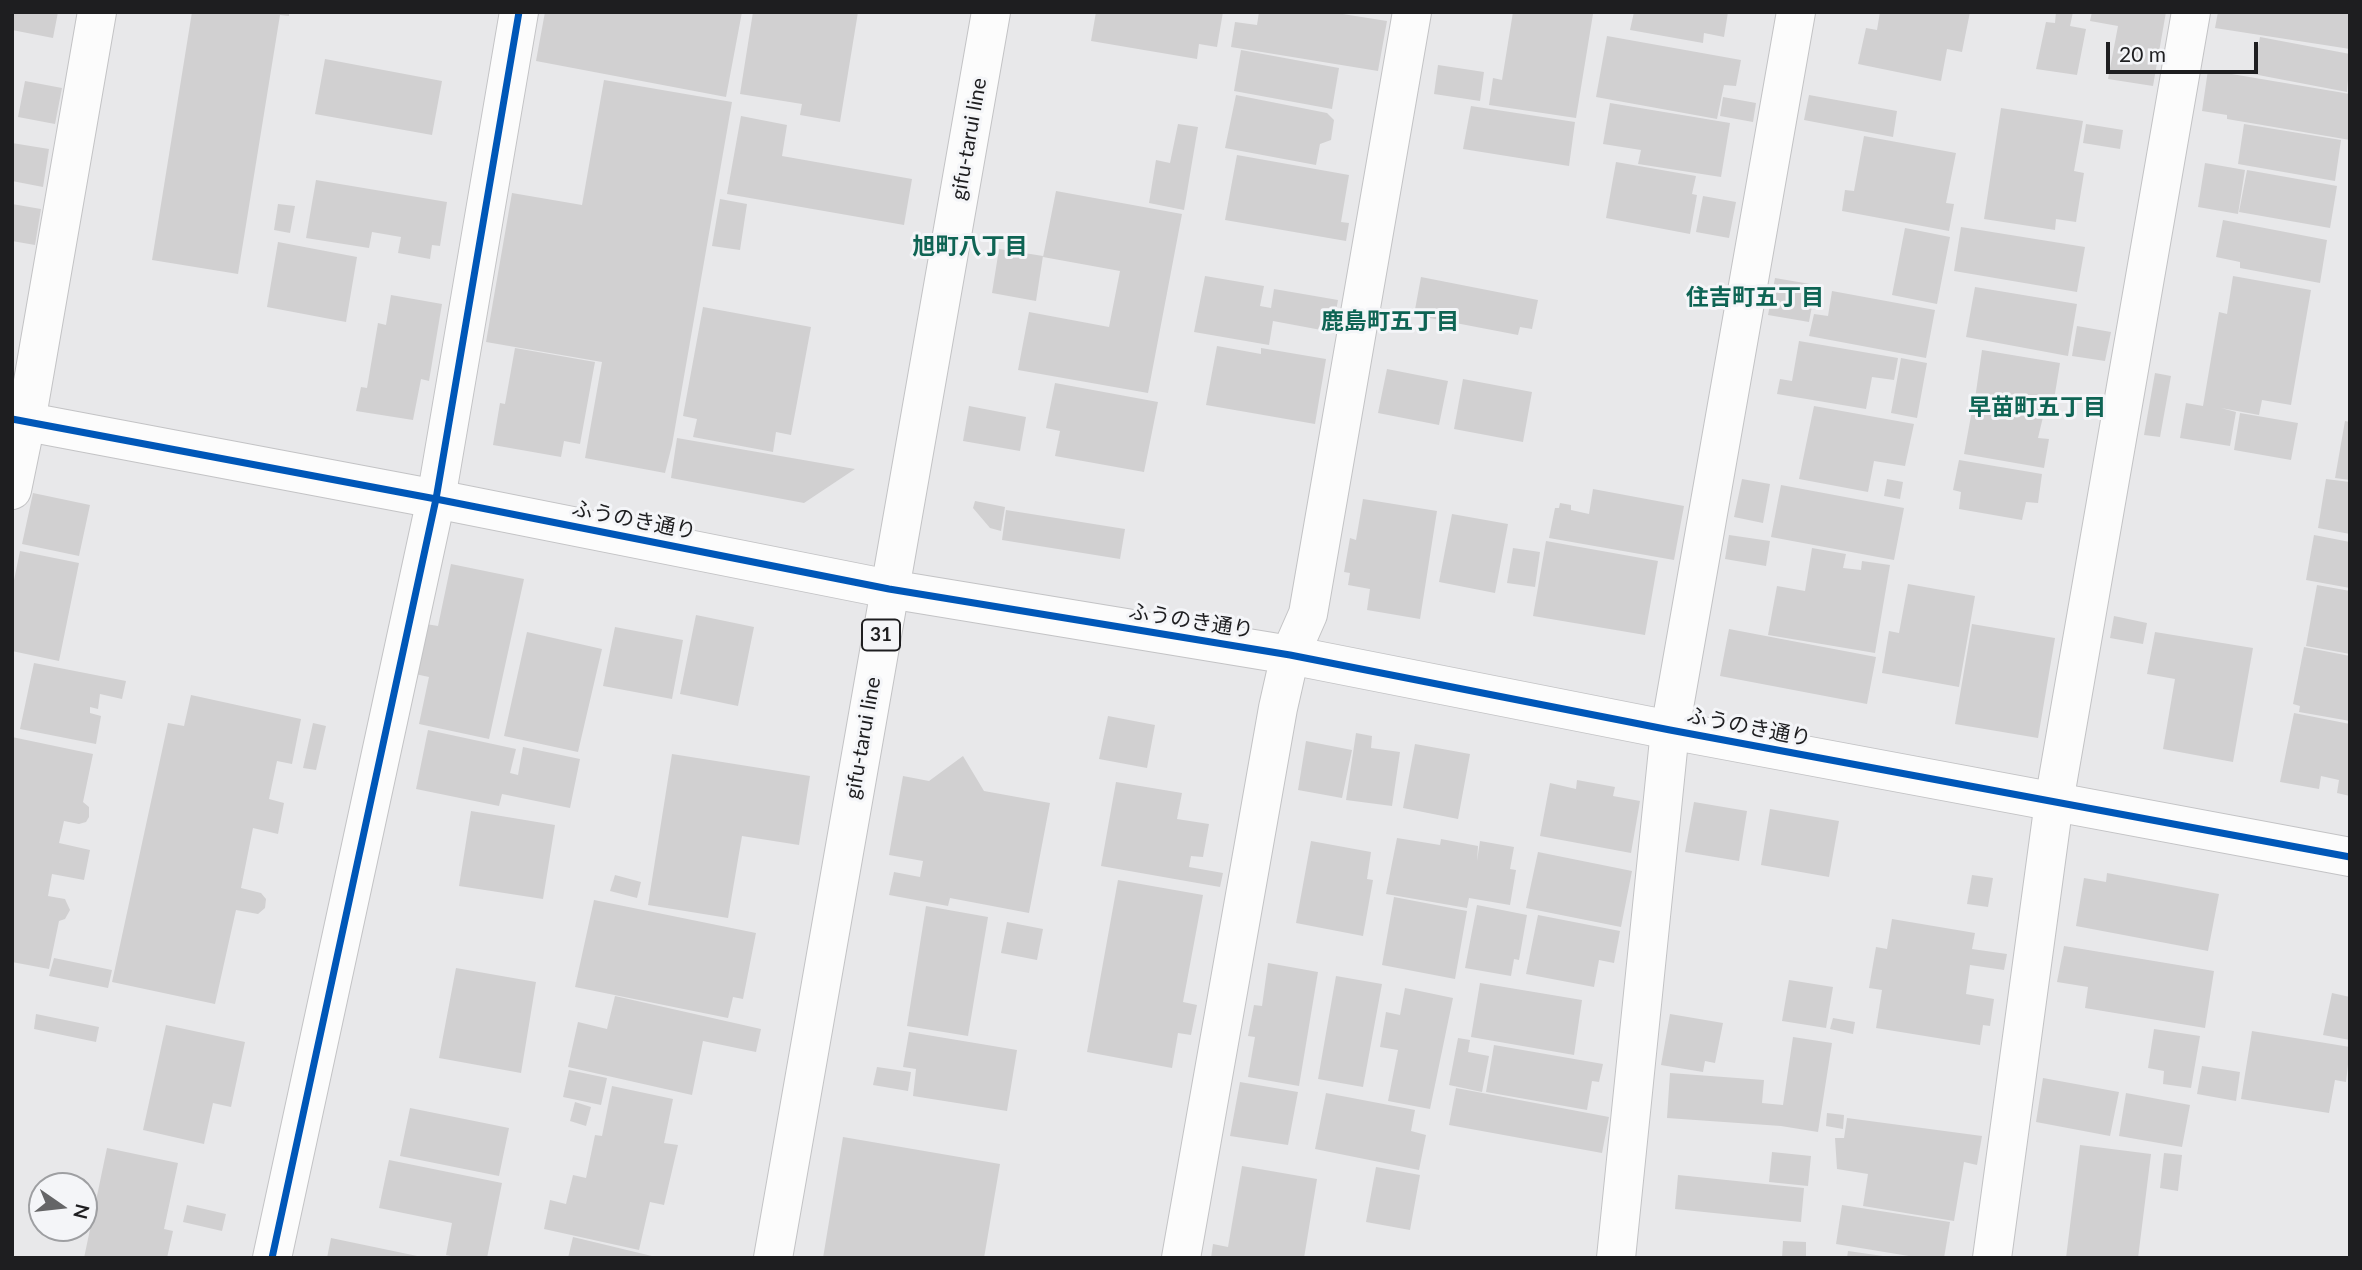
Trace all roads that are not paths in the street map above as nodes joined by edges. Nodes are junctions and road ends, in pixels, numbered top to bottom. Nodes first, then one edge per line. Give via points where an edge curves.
1 (97, 12) edge
2 (519, 12) edge
3 (991, 12) edge
4 (1412, 12) edge
5 (1796, 12) edge
6 (2191, 12) edge
7 (19, 421) edge
8 (12, 490) edge
9 (436, 499) junction
10 (889, 589) junction
11 (1290, 655) junction
12 (1670, 730) junction
13 (2054, 802) junction
14 (2350, 857) edge
15 (272, 1258) edge
16 (773, 1258) edge
17 (1181, 1258) edge
18 (1616, 1258) edge
19 (1992, 1258) edge

1 - 7 street
2 - 9 street
3 - 10 street, gifu-tarui line / 31
4 - 11 street via 1308,614
5 - 12 street
6 - 13 street
7 - 8 street
7 - 9 street, ふうのき通り
9 - 10 street, ふうのき通り
9 - 15 street
10 - 11 street, ふうのき通り
10 - 16 street, gifu-tarui line / 31
11 - 12 street, ふうのき通り
11 - 17 street
12 - 13 street, ふうのき通り
12 - 18 street
13 - 14 street, ふうのき通り
13 - 19 street

